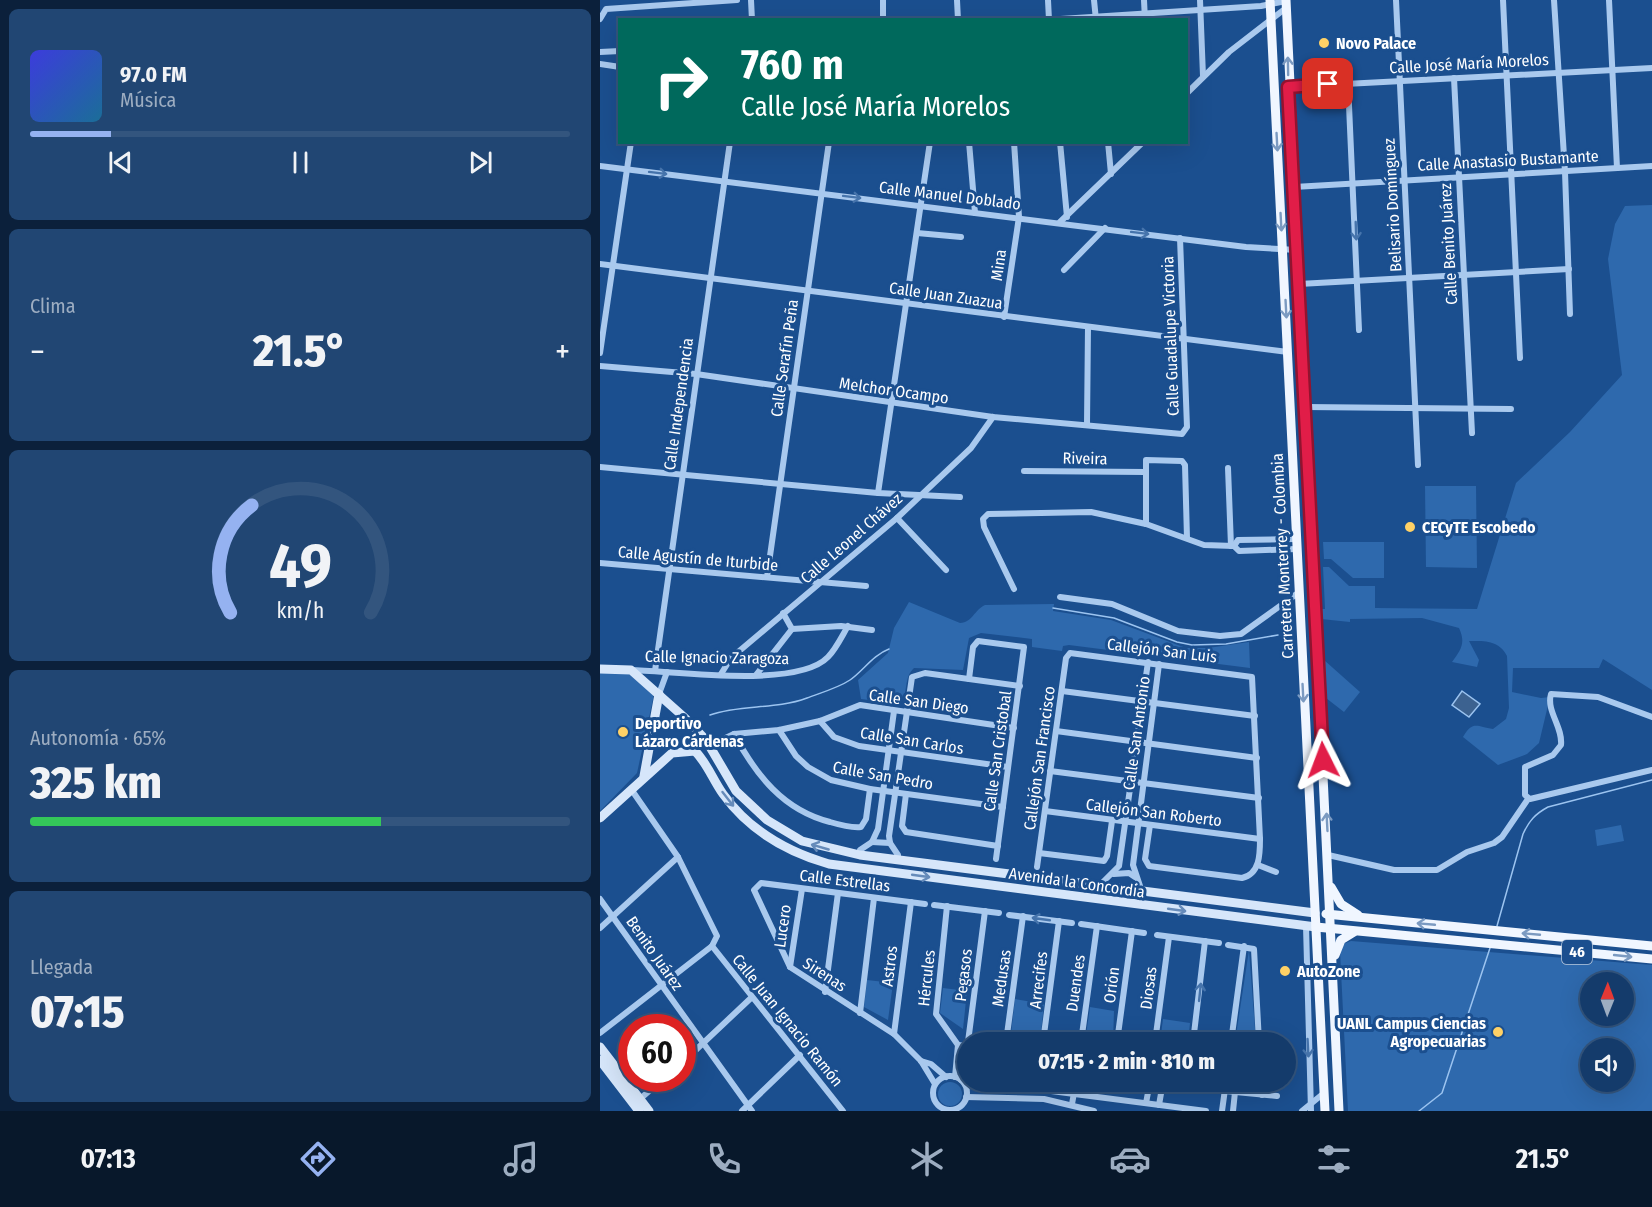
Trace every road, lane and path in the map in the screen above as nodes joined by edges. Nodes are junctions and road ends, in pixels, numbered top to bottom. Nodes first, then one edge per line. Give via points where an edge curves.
1 (737, 0) edge
2 (751, 0) edge
3 (883, 0) edge
4 (957, 0) edge
5 (1048, 0) edge
6 (1094, 0) edge
7 (1144, 0) edge
8 (1200, 0) edge
9 (1396, 0) edge
10 (1503, 0) edge
11 (1554, 0) edge
12 (1609, 0) edge
13 (1266, 3) edge
14 (1286, 3) edge
15 (1200, 10) junction
16 (1145, 16) edge
17 (752, 18) edge
18 (883, 18) edge
19 (958, 18) edge
20 (1048, 18) edge
21 (1096, 18) edge
22 (600, 19) edge
23 (1271, 20) junction
24 (618, 51) edge
25 (600, 52) edge
26 (600, 64) edge
27 (618, 67) edge
28 (1652, 68) edge
29 (1612, 70) junction
30 (1558, 72) junction
31 (1506, 74) junction
32 (1203, 76) junction
33 (1454, 78) junction
34 (1400, 80) junction
35 (1348, 83) junction
36 (1288, 87) junction
37 (1188, 92) edge
38 (631, 144) edge
39 (730, 144) edge
40 (829, 144) edge
41 (930, 144) edge
42 (969, 144) edge
43 (1014, 144) edge
44 (1060, 144) edge
45 (1108, 144) edge
46 (1141, 144) edge
47 (600, 166) edge
48 (1652, 166) edge
49 (1617, 168) junction
50 (626, 169) junction
51 (1565, 172) junction
52 (1111, 174) junction
53 (1510, 174) junction
54 (1458, 176) junction
55 (1404, 180) junction
56 (726, 182) junction
57 (1354, 183) junction
58 (1294, 187) junction
59 (821, 193) junction
60 (921, 205) junction
61 (975, 213) junction
62 (1019, 217) junction
63 (1067, 217) junction
64 (1059, 222) junction
65 (1105, 228) junction
66 (917, 233) junction
67 (961, 237) dead end
68 (1180, 238) junction
69 (1298, 250) junction
70 (1283, 251) junction
71 (600, 264) edge
72 (613, 265) junction
73 (1569, 269) junction
74 (1064, 270) dead end
75 (1515, 270) junction
76 (1463, 273) junction
77 (713, 277) junction
78 (1410, 277) junction
79 (1357, 280) junction
80 (1299, 284) junction
81 (808, 289) junction
82 (906, 304) junction
83 (1570, 314) dead end
84 (1004, 317) junction
85 (1088, 327) junction
86 (1359, 330) dead end
87 (1183, 338) junction
88 (1288, 352) junction
89 (600, 353) edge
90 (1520, 358) dead end
91 (600, 366) edge
92 (696, 374) junction
93 (794, 390) junction
94 (891, 404) junction
95 (1305, 407) junction
96 (1417, 409) junction
97 (1471, 409) junction
98 (1511, 409) dead end
99 (993, 417) junction
100 (1087, 424) junction
101 (1185, 433) joint
102 (1472, 433) dead end
103 (1418, 465) dead end
104 (600, 467) edge
105 (1228, 468) dead end
106 (1024, 471) dead end
107 (1145, 472) junction
108 (683, 475) junction
109 (779, 484) junction
110 (878, 493) junction
111 (920, 495) junction
112 (960, 497) dead end
113 (897, 518) junction
114 (1146, 524) junction
115 (1187, 538) junction
116 (1296, 539) junction
117 (1252, 540) junction
118 (1232, 546) junction
119 (1296, 549) junction
120 (1253, 550) junction
121 (600, 563) edge
122 (669, 570) junction
123 (946, 570) dead end
124 (767, 577) junction
125 (823, 583) junction
126 (866, 586) dead end
127 (1014, 589) dead end
128 (1298, 593) junction
129 (1060, 597) dead end
130 (783, 613) junction
131 (848, 626) junction
132 (792, 629) junction
133 (872, 630) dead end
134 (1069, 653) joint
135 (1148, 662) junction
136 (1159, 664) junction
137 (600, 669) edge
138 (631, 670) junction
139 (655, 671) junction
140 (667, 672) junction
141 (721, 674) junction
142 (756, 675) junction
143 (969, 679) junction
144 (1020, 686) junction
145 (1062, 691) junction
146 (659, 694) junction
147 (1142, 702) junction
148 (1154, 703) junction
149 (894, 711) junction
150 (906, 712) junction
151 (1255, 716) junction
152 (1652, 717) edge
153 (820, 721) junction
154 (1014, 728) junction
155 (779, 730) junction
156 (1056, 731) junction
157 (734, 734) junction
158 (705, 740) junction
159 (717, 742) dead end
160 (1136, 743) junction
161 (1148, 744) junction
162 (888, 751) junction
163 (695, 752) junction
164 (899, 753) junction
165 (1257, 758) junction
166 (1008, 767) junction
167 (1652, 770) edge
168 (1050, 771) junction
169 (644, 776) junction
170 (1131, 783) junction
171 (1143, 784) junction
172 (631, 789) junction
173 (870, 789) junction
174 (882, 791) junction
175 (894, 792) junction
176 (906, 794) junction
177 (1259, 798) junction
178 (1528, 799) junction
179 (880, 805) junction
180 (892, 806) junction
181 (1003, 807) junction
182 (1045, 811) junction
183 (600, 818) edge
184 (879, 820) junction
185 (891, 821) junction
186 (1112, 821) junction
187 (1126, 822) junction
188 (1138, 824) junction
189 (1150, 825) junction
190 (1260, 839) junction
191 (872, 842) junction
192 (890, 843) junction
193 (998, 846) junction
194 (1121, 852) junction
195 (1039, 853) junction
196 (860, 855) junction
197 (1134, 855) junction
198 (1328, 855) junction
199 (678, 857) junction
200 (996, 859) dead end
201 (898, 860) junction
202 (1258, 865) junction
203 (1037, 867) dead end
204 (858, 868) junction
205 (1276, 872) dead end
206 (897, 873) junction
207 (1114, 874) junction
208 (1135, 878) junction
209 (761, 883) joint
210 (1329, 883) junction
211 (1102, 887) junction
212 (802, 889) junction
213 (1142, 892) junction
214 (838, 893) junction
215 (874, 898) junction
216 (600, 899) edge
217 (1101, 900) junction
218 (911, 902) junction
219 (925, 904) dead end
220 (934, 904) dead end
221 (1238, 904) junction
222 (1141, 905) junction
223 (947, 906) junction
224 (985, 911) junction
225 (999, 913) dead end
226 (1315, 913) junction
227 (1010, 915) dead end
228 (1330, 915) junction
229 (613, 916) junction
230 (1023, 916) junction
231 (1237, 918) junction
232 (1366, 918) junction
233 (1059, 921) junction
234 (1072, 923) dead end
235 (1081, 924) dead end
236 (1096, 926) junction
237 (1311, 927) junction
238 (600, 928) edge
239 (1330, 929) junction
240 (1132, 931) junction
241 (1356, 931) junction
242 (1144, 933) dead end
243 (1157, 935) dead end
244 (1169, 936) junction
245 (1205, 941) junction
246 (1219, 943) dead end
247 (1228, 945) dead end
248 (712, 946) junction
249 (1244, 946) junction
250 (1652, 946) edge
251 (1652, 959) edge
252 (1332, 963) junction
253 (790, 967) junction
254 (661, 986) junction
255 (825, 992) junction
256 (751, 998) junction
257 (1307, 1010) junction
258 (1320, 1010) junction
259 (860, 1013) junction
260 (970, 1032) edge
261 (1007, 1032) edge
262 (1044, 1032) edge
263 (1082, 1032) edge
264 (1118, 1032) edge
265 (1156, 1032) edge
266 (1194, 1032) edge
267 (1232, 1032) edge
268 (1258, 1032) edge
269 (600, 1033) edge
270 (894, 1034) junction
271 (704, 1044) junction
272 (957, 1044) edge
273 (600, 1047) edge
274 (696, 1051) edge
275 (800, 1055) junction
276 (921, 1061) junction
277 (601, 1063) edge
278 (946, 1077) junction
279 (957, 1079) edge
280 (935, 1084) junction
281 (649, 1092) edge
282 (965, 1092) edge
283 (1063, 1092) edge
284 (1086, 1092) edge
285 (1148, 1092) edge
286 (1161, 1092) edge
287 (1225, 1092) edge
288 (1235, 1092) joint
289 (1324, 1093) junction
290 (1074, 1094) junction
291 (1086, 1095) junction
292 (1262, 1095) joint
293 (1277, 1096) dead end
294 (966, 1097) junction
295 (640, 1100) junction
296 (1146, 1103) junction
297 (1072, 1104) junction
298 (1159, 1105) junction
299 (964, 1108) edge
300 (1311, 1108) edge
301 (747, 1109) edge
302 (953, 1110) edge
303 (639, 1111) edge
304 (649, 1111) edge
305 (843, 1111) edge
306 (1094, 1111) edge
307 (1206, 1111) edge
308 (1222, 1111) edge
309 (1233, 1111) edge
310 (1302, 1111) edge
311 (1325, 1111) edge
312 (1339, 1111) edge

1 - 22 street via 606,9
2 - 17 street
3 - 18 street
4 - 19 street
5 - 20 street
6 - 21 street
7 - 16 street
8 - 15 street
9 - 34 street, Belisario Domínguez
10 - 31 street
11 - 30 street
12 - 29 street
13 - 14 street
13 - 15 street
13 - 23 main road, Carretera Monterrey - Colombia
14 - 23 street
36 -> 14 main road, Carretera Monterrey - Colombia
15 - 16 street
15 - 32 street
16 - 21 street
23 - 32 street
23 -> 70 main road, Carretera Monterrey - Colombia
24 - 25 street
26 - 27 street
28 - 29 street, Calle José María Morelos
29 - 30 street, Calle José María Morelos
29 - 49 street
30 - 31 street, Calle José María Morelos
30 - 51 street
31 - 33 street, Calle José María Morelos
31 - 53 street
32 - 37 street
33 - 34 street, Calle José María Morelos
33 - 54 street, Calle Benito Juárez
34 - 35 street, Calle José María Morelos
34 - 55 street, Belisario Domínguez
35 - 36 street, Calle José María Morelos
35 - 57 street
36 - 58 main road, Carretera Monterrey - Colombia
38 - 50 street
39 - 56 street, Calle Independencia
40 - 59 street, Calle Serafín Peña
41 - 60 street
42 - 61 street
43 - 62 street, Mina
44 - 63 street
45 - 52 street
46 - 52 street
47 - 50 street, Calle Manuel Doblado
48 - 49 street, Calle Anastasio Bustamante
49 - 51 street, Calle Anastasio Bustamante
50 -> 56 street, Calle Manuel Doblado
50 - 72 street
51 - 53 street, Calle Anastasio Bustamante
51 - 73 street
52 - 63 street
53 - 54 street, Calle Anastasio Bustamante
53 - 75 street
54 - 55 street, Calle Anastasio Bustamante
54 - 76 street, Calle Benito Juárez
55 - 57 street, Calle Anastasio Bustamante
55 - 78 street, Belisario Domínguez
56 - 59 street, Calle Manuel Doblado
56 - 77 street, Calle Independencia
57 - 58 street, Calle Anastasio Bustamante
57 -> 79 street
58 - 69 main road, Carretera Monterrey - Colombia
59 -> 60 street, Calle Manuel Doblado
59 - 81 street, Calle Serafín Peña
60 - 61 street, Calle Manuel Doblado
60 - 66 street
61 - 62 street, Calle Manuel Doblado
62 - 64 street, Calle Manuel Doblado
62 - 84 street, Mina
63 - 64 street
64 - 65 street, Calle Manuel Doblado
65 -> 68 street, Calle Manuel Doblado
65 - 74 street
66 - 67 street
66 - 82 street
68 - 70 street, Calle Manuel Doblado
68 - 87 street, Calle Guadalupe Victoria
69 - 70 street, Calle Manuel Doblado
69 - 80 main road, Carretera Monterrey - Colombia
70 -> 88 main road, Carretera Monterrey - Colombia
71 - 72 street, Calle Juan Zuazua
72 - 77 street, Calle Juan Zuazua
72 - 89 street
73 - 75 street
73 - 83 street
75 - 76 street
75 - 90 street
76 - 78 street
76 - 97 street, Calle Benito Juárez
77 - 81 street, Calle Juan Zuazua
77 - 92 street, Calle Independencia
78 - 79 street
78 - 96 street, Belisario Domínguez
79 - 80 street
79 - 86 street
80 - 95 main road, Carretera Monterrey - Colombia
81 - 82 street, Calle Juan Zuazua
81 - 93 street, Calle Serafín Peña
82 - 84 street, Calle Juan Zuazua
82 - 94 street
84 - 85 street, Calle Juan Zuazua
85 - 87 street, Calle Juan Zuazua
85 - 100 street
87 - 88 street, Calle Juan Zuazua
87 - 101 street, Calle Guadalupe Victoria
88 - 116 main road, Carretera Monterrey - Colombia
91 - 92 street, Melchor Ocampo
92 - 93 street, Melchor Ocampo
92 - 108 street, Calle Independencia
93 - 94 street, Melchor Ocampo
93 - 109 street, Calle Serafín Peña
94 - 99 street, Melchor Ocampo
94 - 110 street
95 - 96 street
198 -> 95 main road, Carretera Monterrey - Colombia
96 - 97 street
96 - 103 street, Belisario Domínguez
97 - 98 street
97 - 102 street, Calle Benito Juárez
99 - 100 street, Melchor Ocampo
99 - 111 street, Calle Leonel Chávez via 971,448
100 - 101 street, Melchor Ocampo
104 - 108 street
105 - 118 street
106 - 107 street, Riveira
107 - 114 street
107 - 115 street via 1146,460 1182,461 1185,465
108 - 109 street
108 - 122 street, Calle Independencia
109 - 110 street
109 - 124 street, Calle Serafín Peña
110 - 111 street
111 - 112 street
111 - 113 street, Calle Leonel Chávez
113 - 123 street
113 - 125 street, Calle Leonel Chávez
114 - 115 street
114 - 127 street via 1091,512 988,514 983,519 984,527
115 - 118 street via 1211,546
116 - 117 street
116 - 119 main road, Carretera Monterrey - Colombia
117 - 118 street via 1238,540
117 - 120 street
118 - 120 street
119 - 120 street
119 - 128 main road, Carretera Monterrey - Colombia
121 - 122 street, Calle Agustín de Iturbide
122 - 124 street, Calle Agustín de Iturbide
122 - 139 street, Calle Independencia
124 - 125 street, Calle Agustín de Iturbide
125 - 126 street, Calle Agustín de Iturbide
125 - 130 street, Calle Leonel Chávez
128 - 129 street via 1241,634 1230,636 1178,631 1121,607
128 -> 226 main road, Carretera Monterrey - Colombia
130 - 132 street
130 - 141 street, Calle Leonel Chávez via 731,658
131 - 132 street
131 - 133 street
131 - 142 street, Calle Ignacio Zaragoza via 828,657 811,668 787,675
132 - 142 street
134 - 135 street, Callejón San Luis
134 - 145 street, Callejón San Francisco
135 - 136 street, Callejón San Luis
135 - 147 street, Calle San Antonio
136 - 148 street, Calle San Antonio
136 - 151 street, Callejón San Luis via 1251,676
137 - 138 main road, Calle Ignacio Zaragoza
138 - 139 street, Calle Ignacio Zaragoza
138 - 146 main road, 46
139 - 140 street, Calle Ignacio Zaragoza
140 - 141 street, Calle Ignacio Zaragoza
140 - 146 street
141 - 142 street, Calle Ignacio Zaragoza
143 - 144 street
143 - 144 street, Calle San Cristobal via 976,643 982,640 1024,647
143 - 150 street via 923,673 914,676
144 - 154 street, Calle San Cristobal
145 - 147 street
145 - 156 street, Callejón San Francisco
146 - 158 main road, 46
146 - 169 main road
147 - 148 street
147 - 160 street, Calle San Antonio
148 - 151 street
148 - 161 street, Calle San Antonio
149 - 150 street, Calle San Diego
149 - 153 street, Calle San Diego via 860,705
149 - 162 street
150 - 154 street, Calle San Diego
150 - 164 street
151 - 165 street
152 - 178 street via 1598,697 1551,694 1550,705 1561,745 1553,755 1525,767
153 - 155 street, Calle San Diego
153 - 162 street, Calle San Carlos via 842,741
154 - 166 street, Calle San Cristobal
155 - 157 street, Calle San Diego
155 - 173 street, Calle San Pedro via 796,756 822,777
156 - 160 street
156 - 168 street, Callejón San Francisco
157 - 159 street, Calle San Diego
157 - 173 street via 769,787 820,820 861,827 866,819
158 - 163 main road
196 -> 158 main road, Avenida la Concordia / 46 via 802,841 767,820 736,791
160 - 161 street
160 - 170 street, Calle San Antonio
161 - 165 street
161 - 171 street, Calle San Antonio
162 - 164 street, Calle San Carlos
162 - 174 street
163 - 169 main road via 672,753
163 -> 204 main road, Avenida la Concordia / 46 via 738,812 764,835 809,859
164 - 166 street, Calle San Carlos
164 - 175 street
165 - 177 street
166 - 181 street, Calle San Cristobal
167 - 178 street
168 - 170 street
168 - 182 street, Callejón San Francisco
169 - 172 main road
170 - 171 street
170 - 187 street, Calle San Antonio
171 - 177 street
171 - 188 street, Calle San Antonio
172 - 183 main road
172 - 199 street
173 - 174 street, Calle San Pedro
174 - 175 street, Calle San Pedro
174 - 179 street
175 - 176 street, Calle San Pedro
175 - 180 street
176 - 181 street, Calle San Pedro
176 - 193 street via 902,826 906,832
177 - 190 street
178 - 198 street via 1502,837 1437,870 1394,870
179 - 180 street
179 - 184 street
180 - 185 street
181 - 193 street, Calle San Cristobal
182 - 186 street, Callejón San Roberto
182 - 195 street, Callejón San Francisco
184 - 185 street
184 - 191 street
185 - 192 street
186 - 187 street, Callejón San Roberto
186 - 195 street via 1104,861
187 - 188 street, Callejón San Roberto
187 - 194 street, Calle San Antonio
188 - 189 street, Callejón San Roberto
188 - 197 street, Calle San Antonio
189 - 190 street, Callejón San Roberto
189 - 202 street via 1145,862 1149,866 1242,879
190 - 202 street
191 - 192 street
191 - 196 street via 860,850
192 - 201 street
193 - 200 street, Calle San Cristobal
194 - 197 street
194 - 207 street, Calle San Antonio
195 - 203 street, Callejón San Francisco
196 - 201 main road, Avenida la Concordia / 46
196 - 204 main road
197 - 208 street, Calle San Antonio
198 - 210 main road, Carretera Monterrey - Colombia
199 - 229 street
199 - 248 street via 716,932
201 - 206 main road
201 - 211 main road, Avenida la Concordia / 46
202 - 205 street
204 - 206 main road, Avenida la Concordia / 46
206 -> 217 main road, Avenida la Concordia / 46
207 - 208 street via 1129,873
207 - 211 street, Calle San Antonio
208 - 213 street, Calle San Antonio via 1143,887
209 - 212 street, Calle Estrellas
209 - 253 street, Sirenas via 755,887 755,894
210 - 228 main road, Carretera Monterrey - Colombia
210 - 232 main road via 1341,904
211 - 213 main road, Avenida la Concordia / 46
211 - 217 main road
212 - 214 street, Calle Estrellas
212 - 253 street, Lucero
213 - 221 main road, Avenida la Concordia / 46
213 - 222 main road
214 - 215 street, Calle Estrellas
214 - 255 street
215 - 218 street, Calle Estrellas
215 - 259 street
216 - 229 street, Benito Juárez
217 - 222 main road, Avenida la Concordia / 46
218 - 219 street, Calle Estrellas
218 - 270 street, Astros
220 - 223 street
221 - 226 main road, Avenida la Concordia / 46
221 - 231 main road
222 -> 231 main road, Avenida la Concordia / 46
223 - 224 street
223 - 272 street, Hércules via 936,1014
224 - 225 street
224 - 260 street, Pegasos
226 - 228 main road, Avenida la Concordia / 46
226 - 237 main road, Carretera Monterrey - Colombia
227 - 230 street
228 - 232 main road, Avenida la Concordia / 46
228 - 239 main road, Carretera Monterrey - Colombia
229 - 238 street
229 - 254 street, Benito Juárez
233 -> 230 street
230 - 261 street, Medusas
231 - 237 main road, Avenida la Concordia / 46
250 -> 232 main road, Avenida la Concordia / 46
233 - 234 street
233 - 262 street, Arrecifes
235 - 236 street
236 - 240 street
236 - 263 street, Duendes
237 - 239 main road, Avenida la Concordia / 46
237 - 257 street
237 - 258 main road, Carretera Monterrey - Colombia
239 - 241 main road, Avenida la Concordia / 46
239 - 252 main road, Carretera Monterrey - Colombia
240 - 242 street
240 - 264 street, Orión
241 -> 251 main road, Avenida la Concordia / 46
241 - 252 main road via 1339,942
243 - 244 street
244 - 245 street
244 - 265 street, Diosas
245 - 246 street
266 -> 245 street
247 - 249 street
248 - 254 street
248 - 256 street, Calle Juan Ignacio Ramón
249 - 267 street
249 - 268 street via 1254,949
252 - 312 main road, Carretera Monterrey - Colombia
253 - 255 street, Sirenas
254 - 269 street
254 - 271 street, Benito Juárez
255 - 259 street, Sirenas
256 - 271 street
256 - 275 street, Calle Juan Ignacio Ramón
257 - 258 street
257 -> 300 street
258 - 289 main road, Carretera Monterrey - Colombia
259 - 270 street, Sirenas
270 - 276 street, Sirenas
271 - 274 street
271 - 301 street, Benito Juárez
273 - 295 main road
275 - 301 street
275 - 305 street, Calle Juan Ignacio Ramón
276 - 278 street, Sirenas via 936,1067
276 - 280 street, Sirenas
277 - 303 main road
278 - 279 street
278 - 280 street
280 - 302 street via 938,1105
281 - 295 street
282 - 294 street
283 - 290 street
284 - 291 street
285 - 296 street
286 - 298 street
287 - 308 street
288 - 292 street
288 - 309 street
289 - 300 street
289 - 311 main road, Carretera Monterrey - Colombia
290 - 291 street
290 - 297 street
291 - 296 street
292 - 293 street
294 - 297 street
294 - 299 street
295 - 304 main road
296 - 298 street
297 - 306 street
298 - 307 street
299 - 302 street
300 - 310 street

